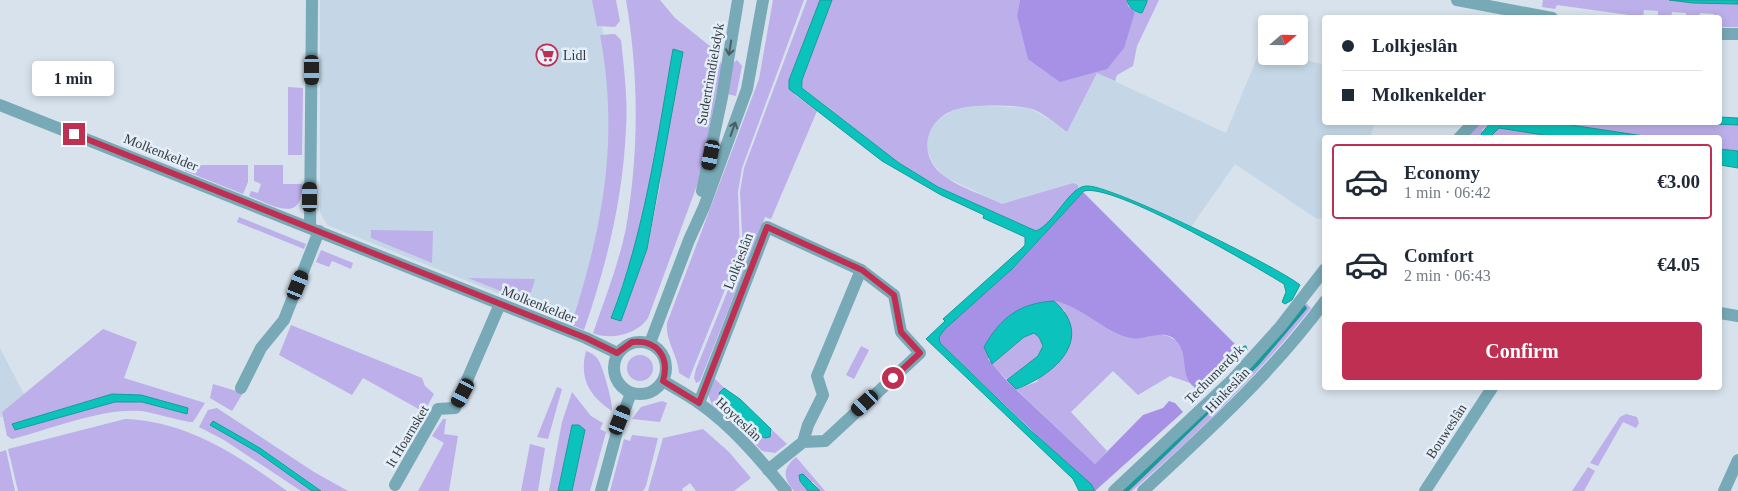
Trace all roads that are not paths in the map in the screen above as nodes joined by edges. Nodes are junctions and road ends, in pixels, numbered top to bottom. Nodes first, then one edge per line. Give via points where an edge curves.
1 (312, 0) edge
2 (738, 0) edge
3 (763, 0) edge
4 (1457, 0) edge
5 (1536, 15) edge
6 (1722, 34) edge
7 (1738, 34) edge
8 (0, 105) edge
9 (1471, 125) edge
10 (1462, 135) edge
11 (315, 230) junction
12 (689, 240) junction
13 (862, 270) junction
14 (1322, 273) edge
15 (500, 304) junction
16 (1322, 306) edge
17 (1722, 313) edge
18 (1738, 316) edge
19 (650, 343) junction
20 (617, 353) junction
21 (663, 381) junction
22 (240, 388) dead end
23 (1490, 390) edge
24 (631, 393) junction
25 (699, 403) junction
26 (803, 442) junction
27 (1738, 460) edge
28 (768, 470) junction
29 (395, 484) dead end
30 (601, 491) edge
31 (786, 491) edge
32 (1114, 491) edge
33 (1143, 491) edge
34 (1425, 491) edge
35 (1724, 491) edge

1 - 11 street
2 -> 12 street, Sudertrimdielsdyk via 707,174
12 -> 3 street, Sudertrimdielsdyk via 747,89
4 - 5 street
6 - 7 street
8 - 11 street, Molkenkelder
9 - 10 street
11 - 15 street, Molkenkelder
11 - 22 street via 284,320 261,348
12 - 19 street, Sudertrimdielsdyk
13 - 25 street, Lolkjeslân via 767,227
13 - 26 street via 817,376 823,395
13 - 26 street, Lolkjeslân via 894,295 901,332 920,353 824,441
14 - 32 street, Techumerdyk via 1280,327 1233,378
15 - 20 street, Molkenkelder
15 - 29 street, It Hoarnsket via 455,408 438,409
16 - 33 street, Hinkeslân via 1228,411
17 - 18 street
19 - 20 street via 632,342
19 - 21 street via 665,359
20 - 24 street via 614,377
21 - 24 street via 649,393
21 - 25 street, Hoyteslân
23 - 34 street, Bouweslân
24 - 30 street
25 - 28 street, Hoyteslân via 743,441
26 - 28 street, Lolkjeslân
27 - 35 street
28 - 31 street, Hoyteslân

